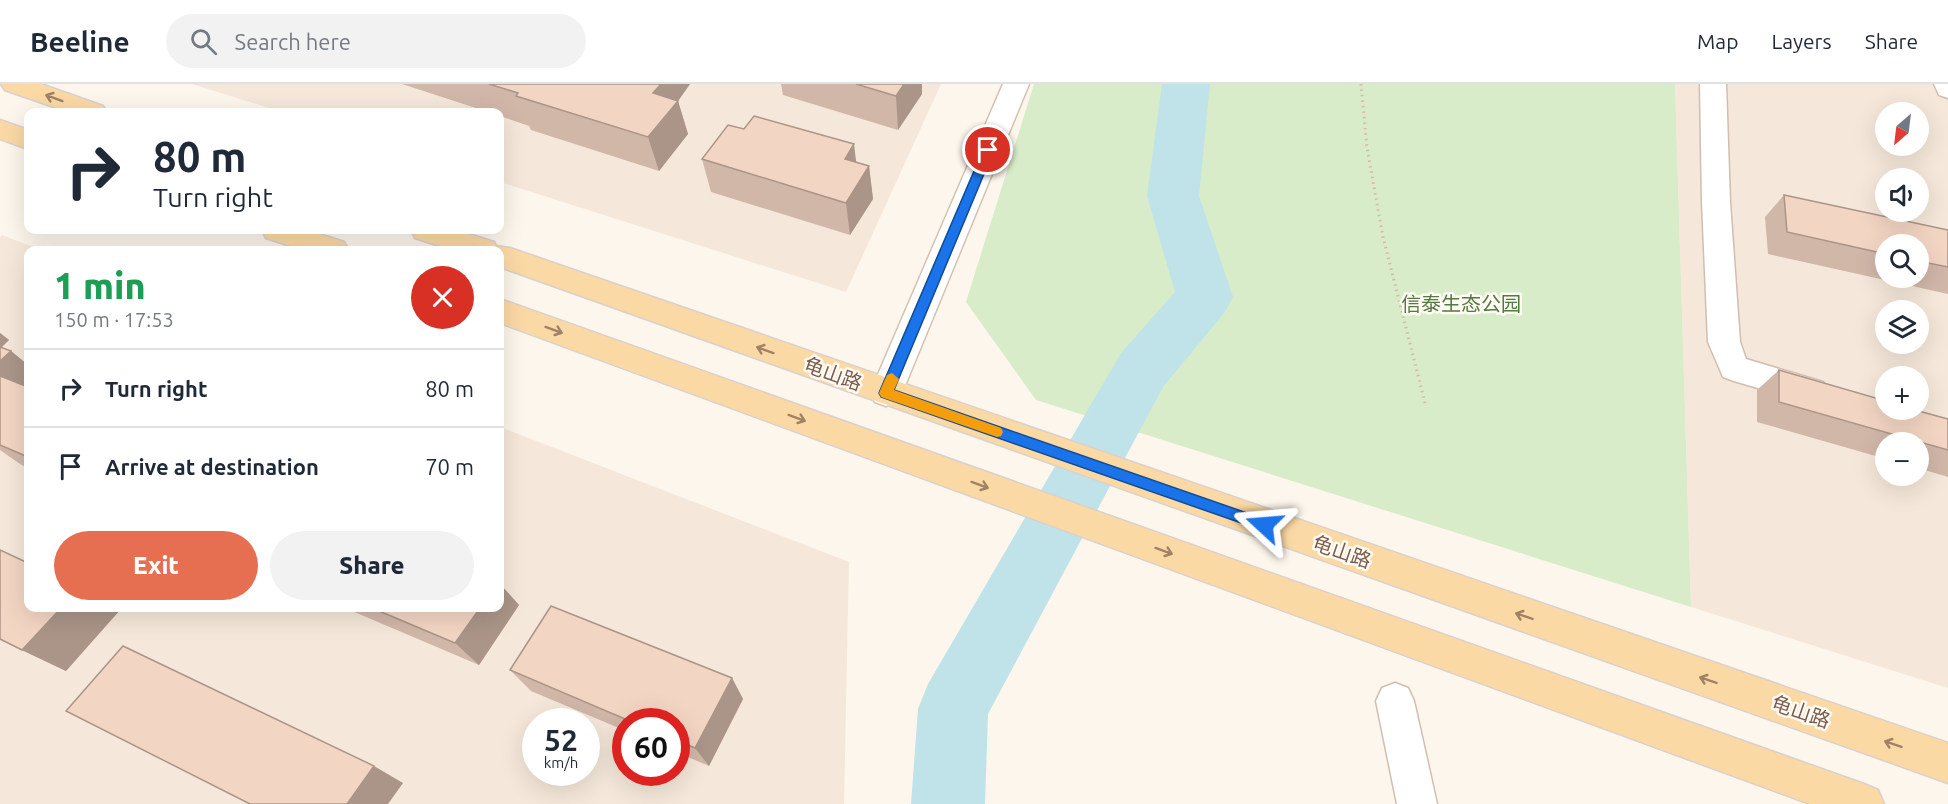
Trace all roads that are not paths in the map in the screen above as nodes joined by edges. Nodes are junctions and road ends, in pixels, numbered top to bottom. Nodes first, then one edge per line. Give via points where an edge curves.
1 (14, 84) edge
2 (1016, 84) edge
3 (1713, 84) edge
4 (1947, 84) edge
5 (1948, 88) edge
6 (83, 108) edge
7 (0, 129) edge
8 (24, 138) edge
9 (288, 234) edge
10 (437, 234) edge
11 (322, 246) edge
12 (472, 246) edge
13 (504, 257) edge
14 (504, 311) edge
15 (886, 393) junction
16 (1835, 398) edge
17 (1395, 701) dead end
18 (1948, 763) edge
19 (1417, 804) edge
20 (1864, 804) edge

6 -> 1 main road
2 - 15 street
3 - 16 street via 1724,342 1734,368
4 - 5 street
7 - 8 main road
9 - 11 main road
10 - 12 main road
15 -> 13 main road, 龟山路
14 -> 20 main road
18 -> 15 main road, 龟山路
17 - 19 street

